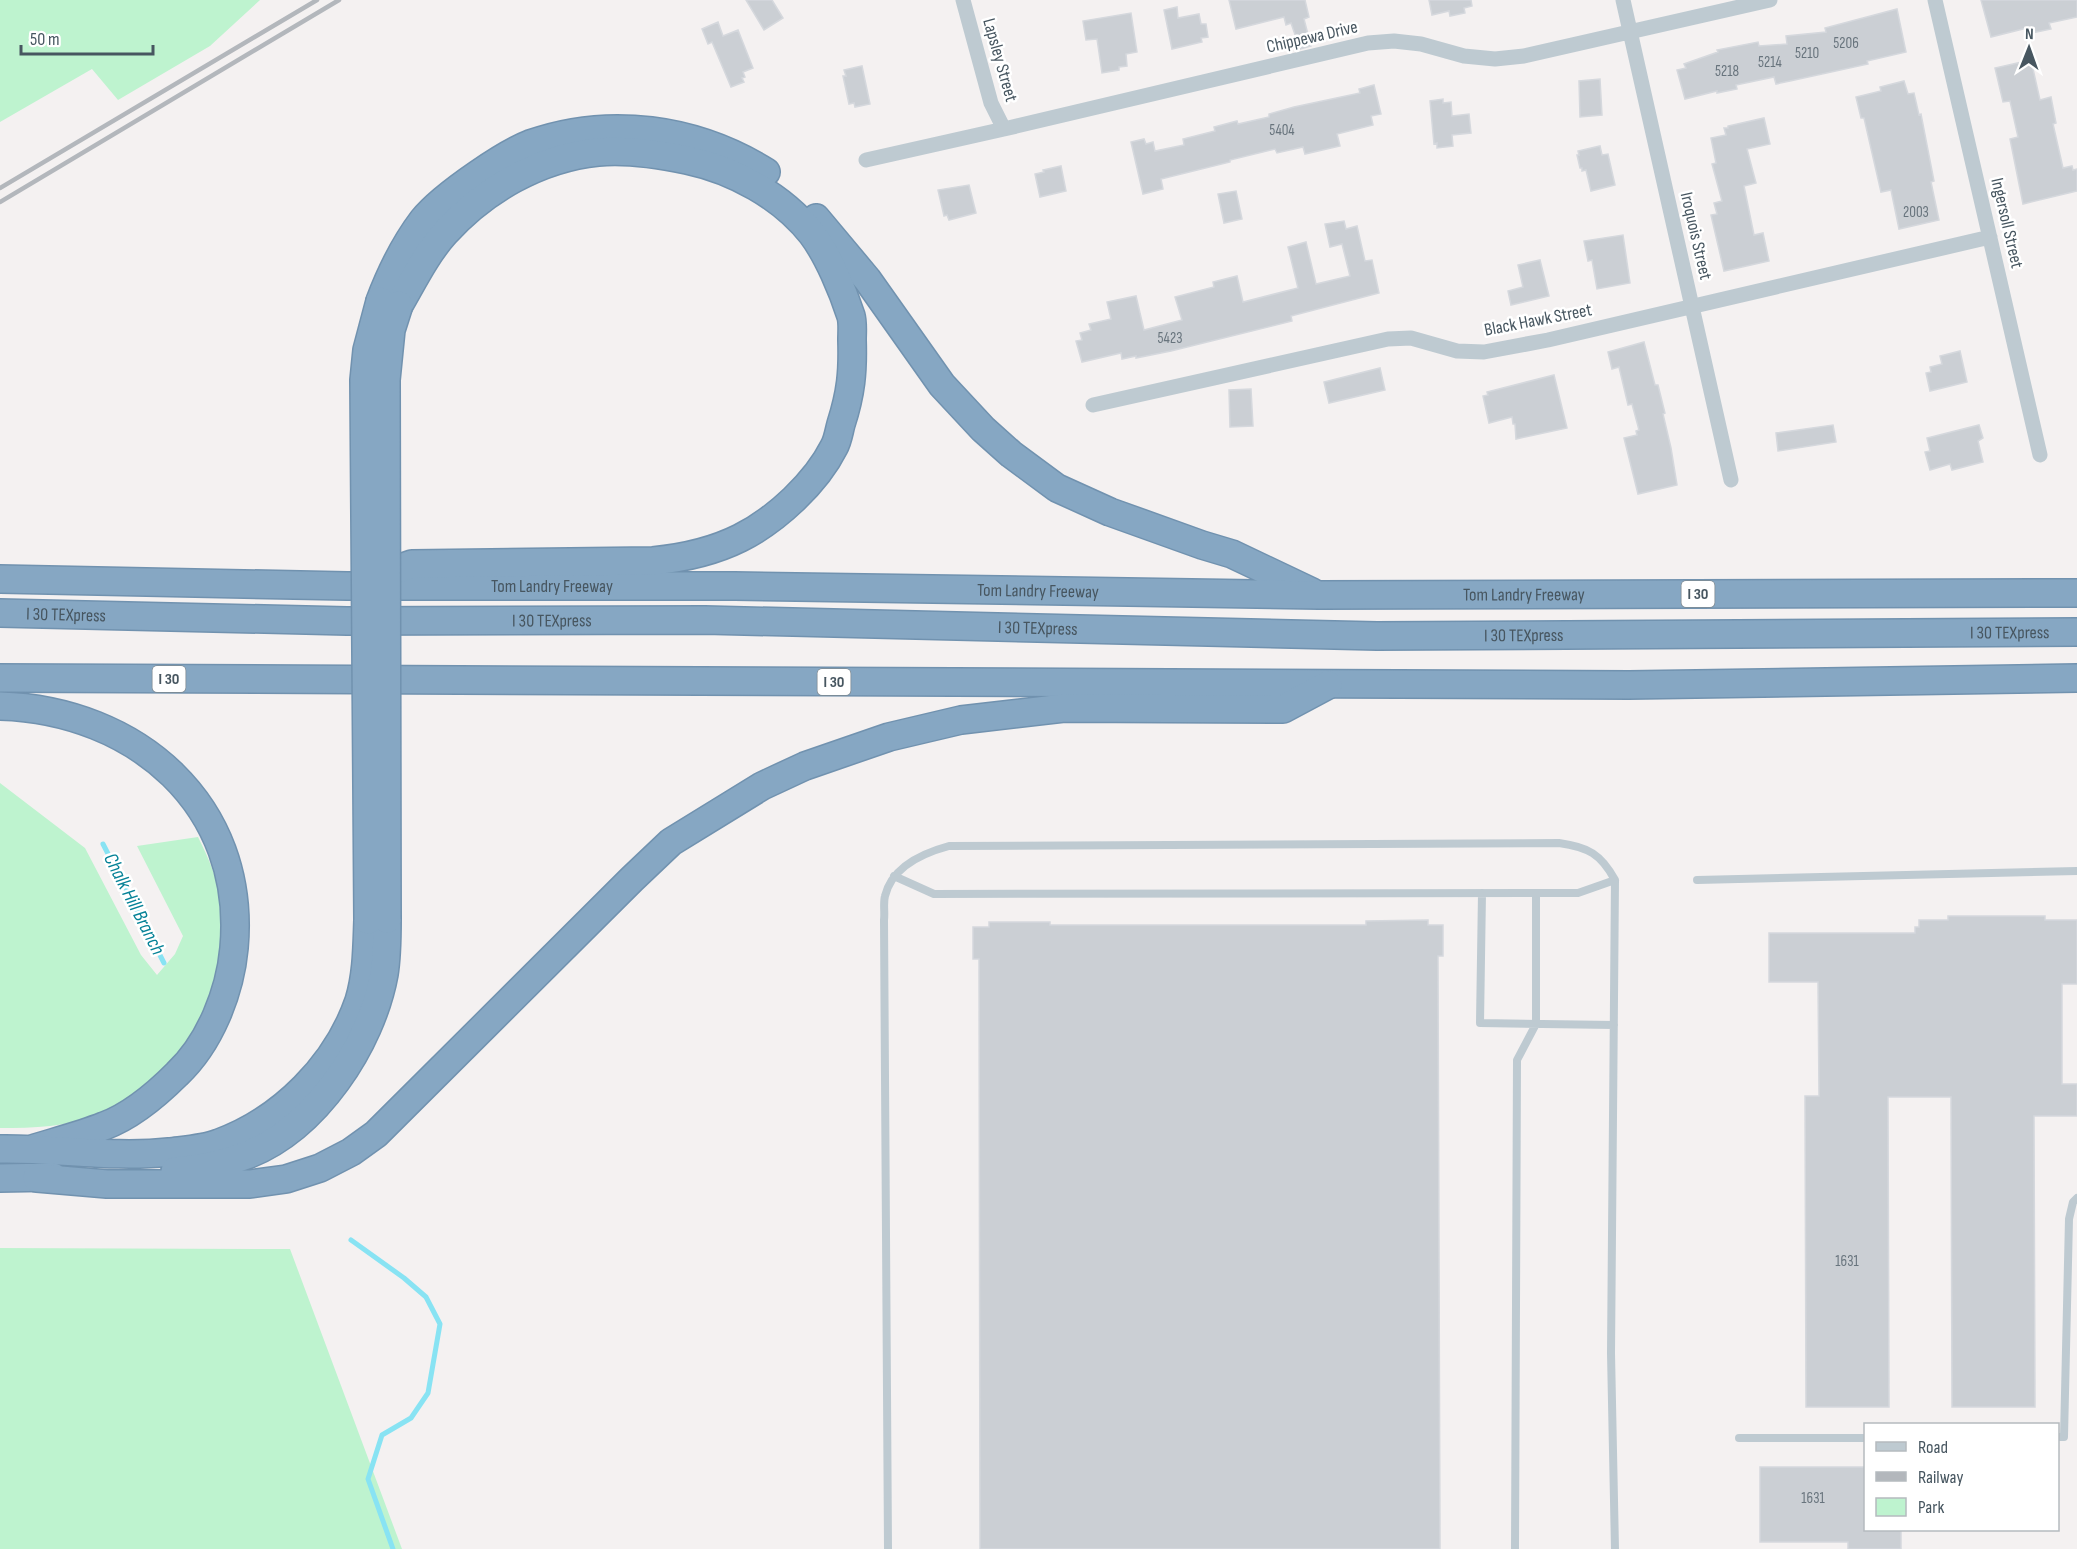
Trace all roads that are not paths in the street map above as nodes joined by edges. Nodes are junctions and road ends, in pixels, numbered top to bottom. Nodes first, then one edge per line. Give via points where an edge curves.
1 (963, 0) edge
2 (1623, 0) edge
3 (1770, 0) edge
4 (1935, 0) edge
5 (1630, 33) junction
6 (1004, 129) junction
7 (866, 160) dead end
8 (1990, 237) junction
9 (390, 303) junction
10 (1692, 307) junction
11 (1093, 405) dead end
12 (2040, 455) dead end
13 (1731, 480) dead end
14 (0, 579) edge
15 (347, 586) junction
16 (2077, 593) edge
17 (1319, 595) junction
18 (0, 613) edge
19 (2077, 632) edge
20 (0, 678) edge
21 (2077, 678) edge
22 (1332, 683) junction
23 (0, 706) edge
24 (2077, 871) edge
25 (894, 876) junction
26 (1615, 880) junction
27 (1697, 880) dead end
28 (1482, 893) junction
29 (1536, 893) junction
30 (377, 919) junction
31 (1536, 1024) junction
32 (1614, 1025) junction
33 (35, 1148) junction
34 (0, 1149) edge
35 (0, 1178) edge
36 (37, 1178) junction
37 (2077, 1198) edge
38 (2059, 1437) edge
39 (1739, 1438) dead end
40 (1864, 1438) edge
41 (888, 1549) edge
42 (1515, 1549) edge
43 (1615, 1549) edge

1 - 6 street, Lapsley Street via 990,103
2 - 5 street, Iroquois Street
3 - 5 street, Chippewa Drive
4 - 8 street, Ingersoll Street
5 - 6 street, Chippewa Drive via 1495,59 1464,56 1421,44 1368,43
5 - 10 street, Iroquois Street
6 - 7 street, Chippewa Drive
8 - 10 street, Black Hawk Street
8 - 12 street, Ingersoll Street
9 - 15 highway via 444,234 474,205 513,178 548,163 597,152 654,153 734,174 791,212 812,235 852,318 850,395 835,446 816,474 782,511 740,538 714,548 687,557 653,561 412,564
9 - 17 highway via 393,267 423,219 495,162 528,145 595,129 682,136 744,159 792,192 867,279 942,385 983,429 1057,488 1110,512 1232,554
9 - 30 highway, bridge
10 - 11 street, Black Hawk Street via 1484,351 1457,351 1411,338 1388,339
10 - 13 street, Iroquois Street
14 - 15 highway, Tom Landry Freeway / I 30
15 - 17 highway, Tom Landry Freeway / I 30 via 735,586
16 - 17 highway, Tom Landry Freeway / I 30
18 - 19 highway, I 30 TEXpress via 347,621 717,620 1377,636
20 - 22 highway, I 30
21 - 22 highway, I 30 via 1629,685
22 - 36 highway via 1283,709 1064,708 961,720 888,737 805,766 762,786 671,842 376,1134 351,1152 286,1179 250,1184 107,1184
23 - 33 highway via 46,711 88,722 122,737 152,757 179,780 215,831 233,897 232,970 201,1043 179,1073 146,1102 105,1126
24 - 27 lane
25 - 26 lane via 928,852 949,846 1559,843 1592,852
25 - 28 lane via 934,894
25 - 41 lane via 885,897 884,920
26 - 29 lane via 1578,893
26 - 32 lane
28 - 29 lane
28 - 31 lane via 1480,1023
29 - 31 lane
30 - 33 highway via 359,1000 349,1025 303,1090 251,1129 217,1144 168,1152 110,1155
30 - 36 highway via 387,956 364,1034 328,1091 281,1136 248,1155 199,1169
31 - 32 lane
31 - 42 lane via 1517,1060
32 - 43 lane via 1611,1353
33 - 34 highway
35 - 36 highway
37 - 38 lane via 2069,1219 2064,1437
39 - 40 lane

